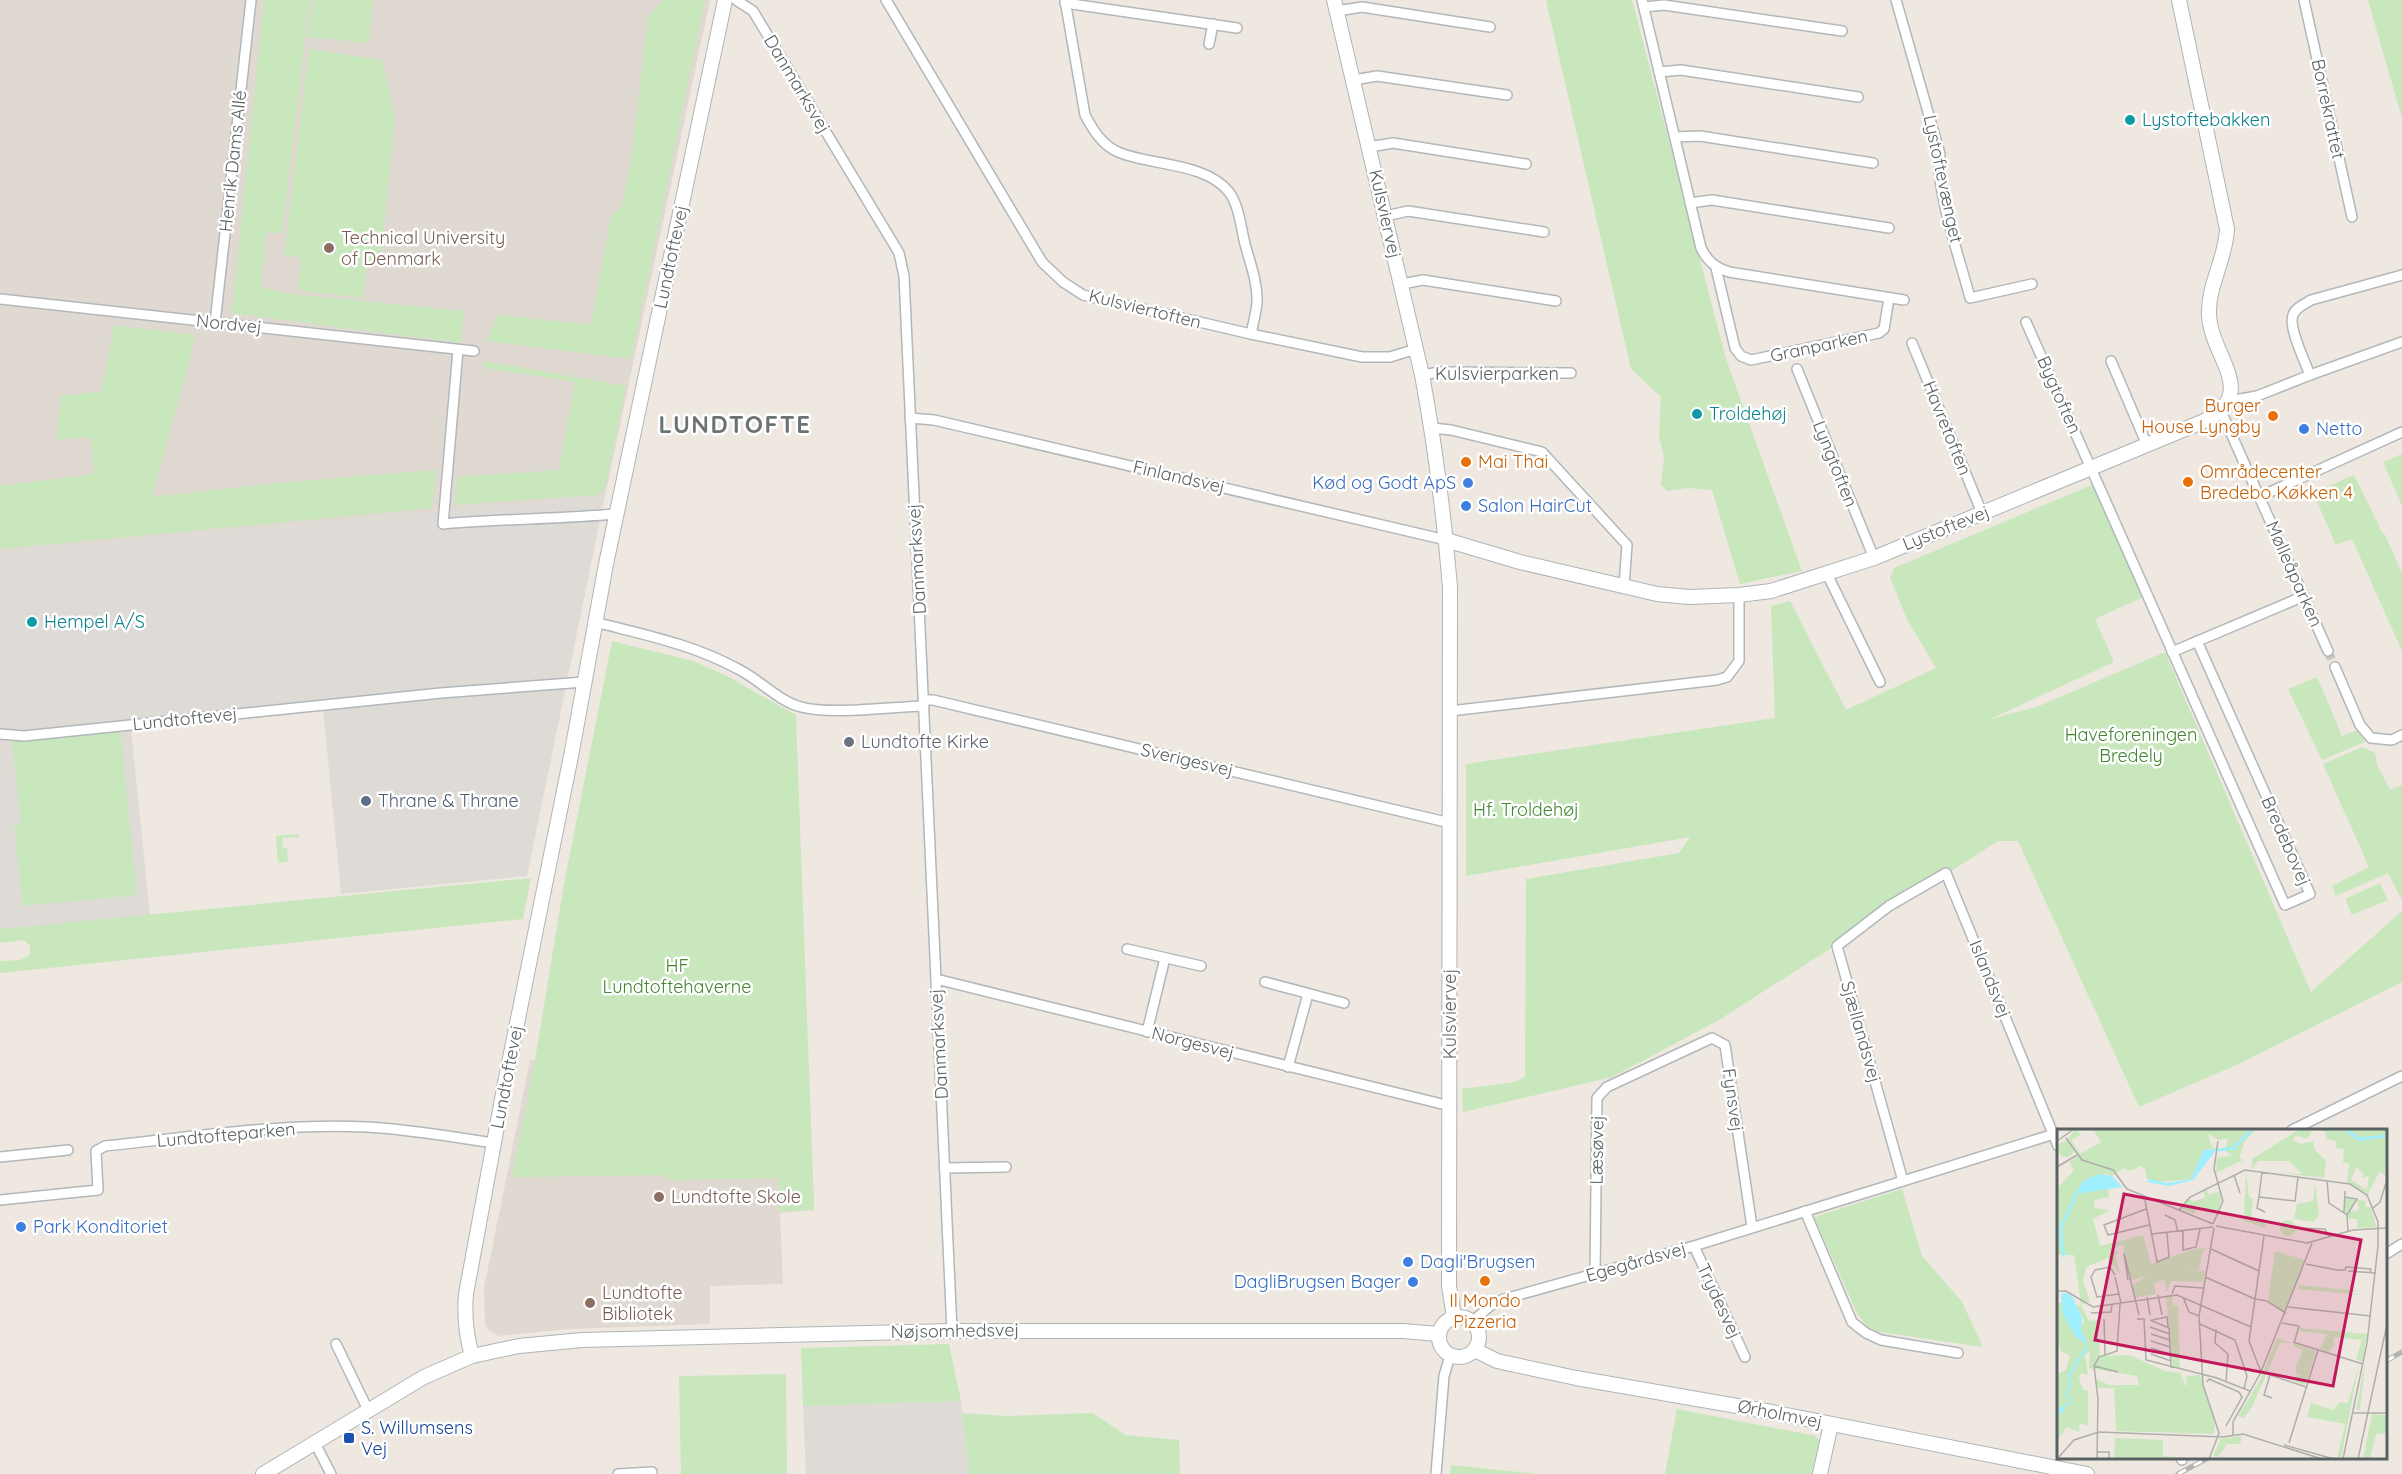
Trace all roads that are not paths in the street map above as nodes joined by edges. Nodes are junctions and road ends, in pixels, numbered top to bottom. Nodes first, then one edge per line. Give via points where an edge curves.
1 (251, 0) edge
2 (725, 0) edge
3 (736, 0) edge
4 (886, 0) edge
5 (1896, 0) edge
6 (2179, 0) edge
7 (2304, 0) edge
8 (1065, 1) edge
9 (1643, 4) edge
10 (1336, 6) edge
11 (1212, 24) junction
12 (1490, 27) dead end
13 (1237, 28) dead end
14 (1842, 31) dead end
15 (1209, 44) dead end
16 (1659, 72) junction
17 (1354, 80) junction
18 (1507, 95) dead end
19 (1858, 97) dead end
20 (1675, 137) junction
21 (1369, 147) junction
22 (1874, 163) dead end
23 (1526, 164) dead end
24 (1690, 203) junction
25 (1386, 216) junction
26 (2352, 218) dead end
27 (1889, 228) dead end
28 (1544, 232) dead end
29 (1716, 268) junction
30 (2402, 275) edge
31 (1402, 284) junction
32 (2032, 284) dead end
33 (1889, 298) junction
34 (0, 299) edge
35 (1904, 300) dead end
36 (1556, 301) dead end
37 (2026, 322) dead end
38 (215, 323) junction
39 (1251, 334) junction
40 (2402, 342) edge
41 (1912, 343) dead end
42 (1416, 349) junction
43 (458, 350) junction
44 (474, 351) dead end
45 (2111, 361) dead end
46 (1797, 369) dead end
47 (1571, 373) dead end
48 (1422, 375) junction
49 (2310, 375) junction
50 (2225, 406) junction
51 (910, 418) junction
52 (1432, 428) junction
53 (2402, 432) edge
54 (2147, 445) junction
55 (2091, 468) junction
56 (2259, 497) junction
57 (1982, 513) junction
58 (616, 514) junction
59 (1446, 540) junction
60 (1874, 558) junction
61 (1827, 574) junction
62 (1624, 586) junction
63 (1739, 596) junction
64 (2304, 596) junction
65 (595, 622) junction
66 (2197, 641) junction
67 (2328, 651) tunnel mouth
68 (2172, 652) junction
69 (2335, 667) tunnel mouth
70 (584, 682) junction
71 (1880, 682) dead end
72 (924, 703) junction
73 (1450, 711) junction
74 (0, 734) edge
75 (2402, 735) edge
76 (1450, 823) junction
77 (1889, 906) joint
78 (1127, 949) dead end
79 (1165, 958) junction
80 (1201, 966) dead end
81 (936, 979) junction
82 (1265, 982) dead end
83 (1308, 994) junction
84 (1344, 1003) dead end
85 (1147, 1032) junction
86 (1660, 1063) joint
87 (1288, 1066) junction
88 (2402, 1076) edge
89 (1450, 1106) junction
90 (2296, 1129) edge
91 (2054, 1134) junction
92 (494, 1143) junction
93 (2057, 1143) edge
94 (68, 1150) dead end
95 (0, 1157) edge
96 (1006, 1167) dead end
97 (945, 1168) junction
98 (1903, 1181) junction
99 (0, 1200) edge
100 (1805, 1211) junction
101 (1752, 1227) junction
102 (2402, 1244) edge
103 (1694, 1246) junction
104 (2387, 1253) edge
105 (1595, 1275) junction
106 (1454, 1317) junction
107 (1472, 1322) junction
108 (952, 1330) junction
109 (1438, 1334) junction
110 (336, 1344) dead end
111 (1475, 1350) junction
112 (1958, 1353) dead end
113 (472, 1356) junction
114 (1450, 1356) junction
115 (1745, 1357) dead end
116 (368, 1410) junction
117 (1831, 1424) junction
118 (315, 1443) junction
119 (652, 1472) dead end
120 (263, 1474) edge
121 (332, 1474) edge
122 (618, 1474) edge
123 (1436, 1474) edge
124 (1820, 1474) edge
125 (2087, 1474) edge

1 - 38 street, Henrik Dams Allé
2 - 58 street, Lundtoftevej
3 - 51 street, Danmarksvej via 753,11 899,253 904,276
4 - 39 street, Kulsviertoften via 1042,262 1063,282 1083,295
5 - 32 street, Lystoftevænget via 1940,154 1938,164 1947,213 1970,298
6 - 50 street via 2226,216 2227,240 2209,315 2232,389
7 - 26 street, Borrekrattet
8 - 11 street
8 - 39 street via 1085,116 1093,132 1118,152 1204,174 1230,193 1256,289
9 - 14 street, Granparken
9 - 16 street, Granparken
10 - 12 street
10 - 17 street, Kulsviervej
11 - 13 street
11 - 15 street
16 - 19 street via 1681,70
16 - 20 street, Granparken
17 - 18 street via 1377,76
17 - 21 street, Kulsviervej
20 - 22 street via 1700,136
20 - 24 street, Granparken
21 - 23 street via 1393,143
21 - 25 street, Kulsviervej
24 - 27 street via 1712,200
24 - 29 street, Granparken via 1701,248
25 - 28 street via 1408,212
25 - 31 street, Kulsviervej
29 - 33 street
29 - 33 street, Granparken via 1735,348 1751,360 1879,333 1884,329
30 - 49 street via 2311,300 2299,307 2292,315 2292,327
31 - 36 street via 1423,280
31 - 42 street, Kulsviervej
33 - 35 street
34 - 38 street, Nordvej
37 - 55 street, Bygtoften
38 - 43 street, Nordvej
39 - 42 street, Kulsviertoften via 1362,357 1390,357
40 - 49 street, Lystoftevej
41 - 57 street, Havretoften
42 - 48 street, Kulsviervej
43 - 44 street, Nordvej
43 - 58 street via 443,524
45 - 54 street
46 - 60 street, Lyngtoften
47 - 48 street, Kulsvierparken
48 - 52 street, Kulsviervej
49 - 50 street, Lystoftevej
50 - 54 street, Lystoftevej via 2206,420
50 - 56 street, Mølleåparken
51 - 59 street, Finlandsvej via 934,420
51 - 72 street, Danmarksvej
52 - 59 street, Kulsviervej
52 - 62 street via 1542,452 1627,545
53 - 56 street
54 - 55 street, Lystoftevej
55 - 57 street, Lystoftevej
55 - 68 street, Bredebovej
56 - 64 street, Mølleåparken
57 - 60 street, Lystoftevej
58 - 65 street, Lundtoftevej
59 - 62 street, Lystoftevej
59 - 73 street, Kulsviervej
60 - 61 street, Lystoftevej
61 - 63 street, Lystoftevej
61 - 71 street
62 - 63 street, Lystoftevej via 1689,597
63 - 73 street via 1739,662 1727,677
64 - 66 street
64 - 67 street, Mølleåparken
65 - 70 street, Lundtoftevej
65 - 72 street, Sverigesvej via 691,646 739,669 800,707 831,710
66 - 68 street
66 - 68 street, Bredebovej via 2310,894 2302,898 2285,905
69 - 75 street via 2360,725 2370,738 2392,740
70 - 74 street, Lundtoftevej via 24,736
70 - 92 street, Lundtoftevej
72 - 76 street, Sverigesvej via 933,700
72 - 81 street, Danmarksvej
73 - 76 street, Kulsviervej
76 - 89 street, Kulsviervej
77 - 91 street, Islandsvej via 1946,873
77 - 98 street, Sjællandsvej via 1837,946
78 - 79 street
79 - 80 street
79 - 85 street
81 - 85 street, Norgesvej
81 - 97 street, Danmarksvej
82 - 83 street
83 - 84 street
83 - 87 street
85 - 87 street, Norgesvej
86 - 101 street, Fynsvej via 1712,1038 1725,1045
86 - 105 street, Læsøvej via 1607,1087 1597,1098
87 - 89 street, Norgesvej
88 - 90 street
89 - 106 street, Kulsviervej via 1449,1286
91 - 93 street, Islandsvej
91 - 98 street, Egegårdsvej
92 - 99 street, Lundtofteparken via 406,1130 325,1127 105,1146 96,1151 98,1190
92 - 113 street, Lundtoftevej via 464,1311
94 - 95 street
96 - 97 street
97 - 108 street, Danmarksvej
98 - 100 street, Egegårdsvej
100 - 101 street, Egegårdsvej
100 - 112 street via 1852,1322 1881,1340
101 - 103 street, Egegårdsvej
102 - 104 street
103 - 105 street, Egegårdsvej
103 - 115 street, Trydesvej
105 - 107 street, Egegårdsvej via 1504,1299
106 - 107 street
106 - 109 street
107 - 111 street via 1479,1336
108 - 109 street, Nøjsomhedsvej
108 - 113 street, Nøjsomhedsvej via 582,1340 519,1346
109 - 114 street via 1441,1347
110 - 116 street
111 - 114 street via 1464,1357
111 - 117 street, Ørholmvej via 1497,1361
113 - 116 street via 424,1377
114 - 123 street via 1444,1376
116 - 118 street
117 - 124 street
117 - 125 street, Ørholmvej
118 - 120 street
118 - 121 street
119 - 122 street

